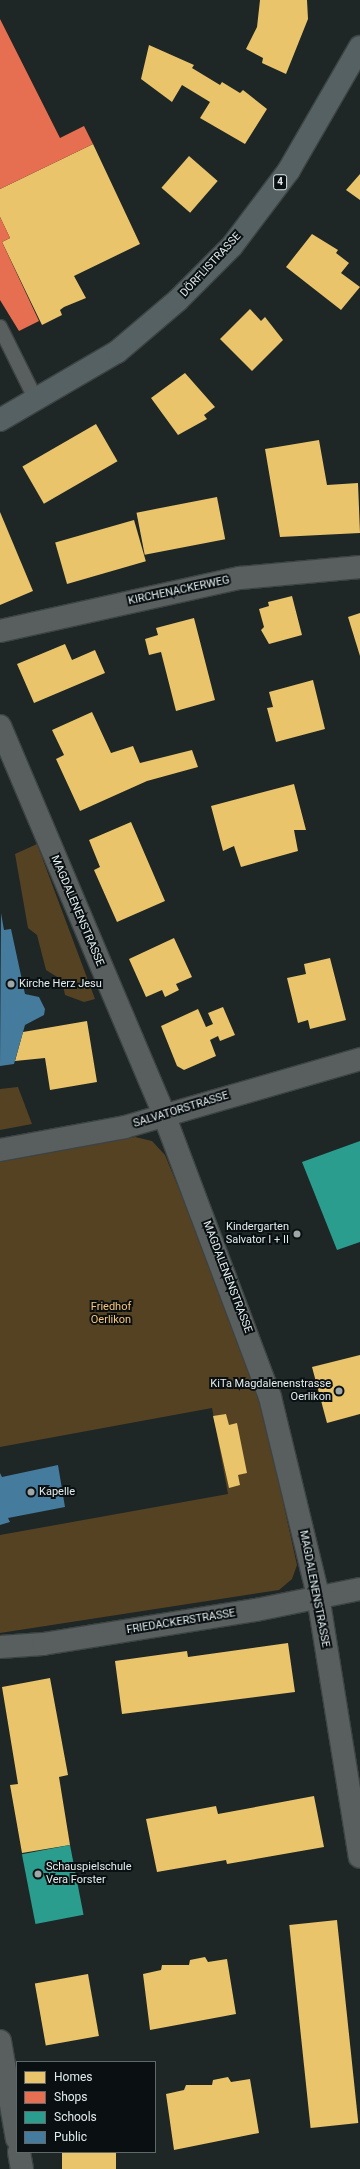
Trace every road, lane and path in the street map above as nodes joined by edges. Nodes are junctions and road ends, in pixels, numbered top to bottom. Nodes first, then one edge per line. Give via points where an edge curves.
1 (360, 48) edge
2 (0, 327) edge
3 (37, 402) junction
4 (0, 420) edge
5 (360, 567) edge
6 (0, 631) edge
7 (0, 726) edge
8 (360, 1059) edge
9 (164, 1115) junction
10 (0, 1150) edge
11 (360, 1588) edge
12 (318, 1596) junction
13 (0, 1647) edge
14 (360, 1857) edge
15 (0, 2041) edge
16 (16, 2133) edge
17 (19, 2153) edge
18 (22, 2169) edge

1 - 3 main road, DÖRFLISTRASSE / 4 via 290,170 232,246 178,300 117,352
2 - 3 lane via 11,363
3 - 4 main road, DÖRFLISTRASSE / 4
5 - 6 street, KIRCHENACKERWEG via 240,578
7 - 9 street, MAGDALENENSTRASSE
8 - 9 street, SALVATORSTRASSE
9 - 10 street, SALVATORSTRASSE via 125,1127
9 - 12 street, MAGDALENENSTRASSE via 270,1397
11 - 12 street, FRIEDACKERSTRASSE
12 - 13 street, FRIEDACKERSTRASSE via 248,1612 43,1644
12 - 14 street, MAGDALENENSTRASSE
15 - 16 street
17 - 18 street

